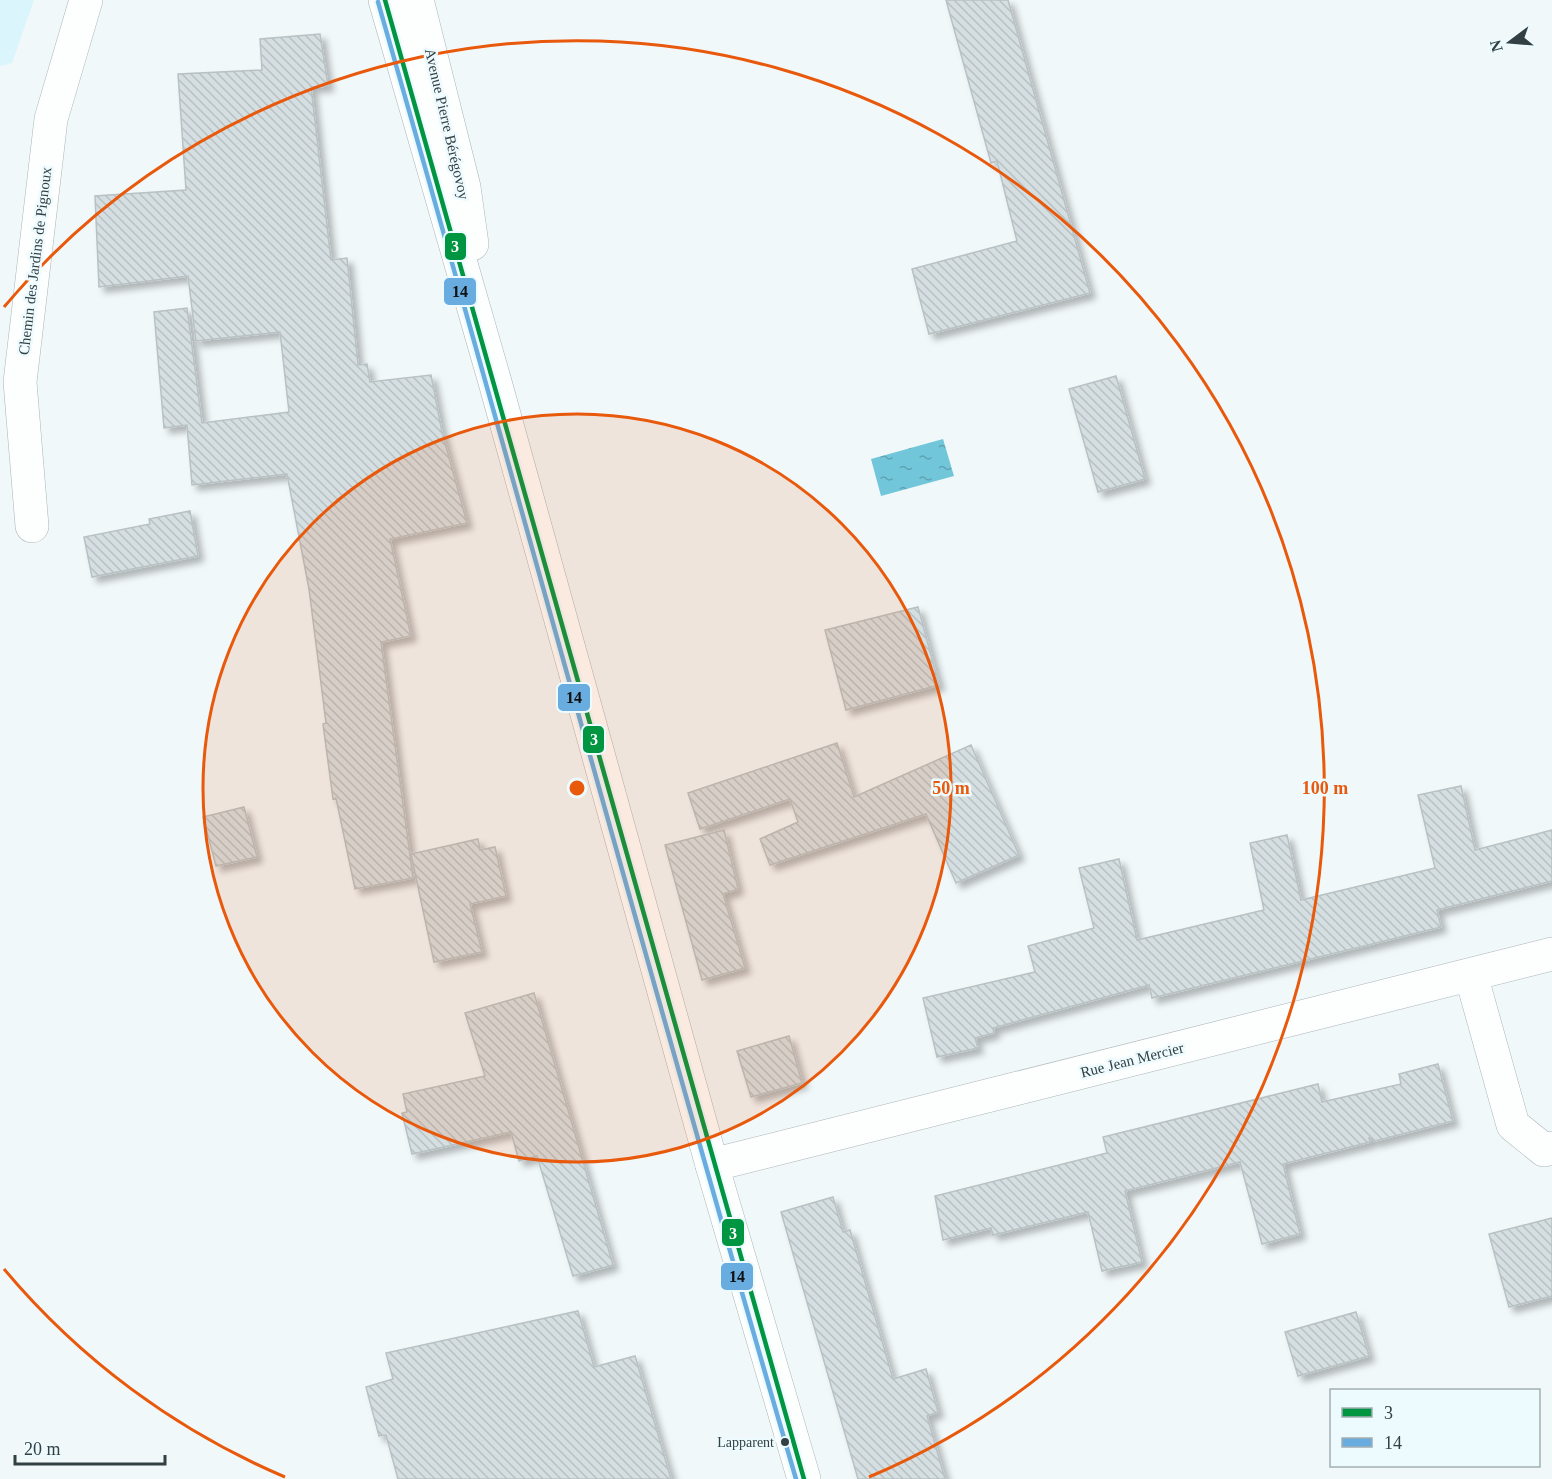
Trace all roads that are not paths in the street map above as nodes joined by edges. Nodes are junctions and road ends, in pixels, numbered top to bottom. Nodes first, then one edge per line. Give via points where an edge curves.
1 (86, 0) edge
2 (385, 0) edge
3 (417, 0) edge
4 (487, 356) junction
5 (32, 526) dead end
6 (1552, 954) edge
7 (1471, 975) junction
8 (1552, 1148) edge
9 (712, 1165) junction
10 (804, 1479) edge

1 - 5 main road, Chemin des Jardins de Pignoux via 51,119 20,382
2 - 4 main road, Avenue Pierre Bérégovoy
3 - 4 main road, Avenue Pierre Bérégovoy via 464,187
4 - 9 main road, Avenue Pierre Bérégovoy
6 - 7 main road, Rue Jean Mercier
7 - 8 main road via 1513,1125 1544,1150
7 - 9 main road, Rue Jean Mercier
9 - 10 main road, Avenue Pierre Bérégovoy

